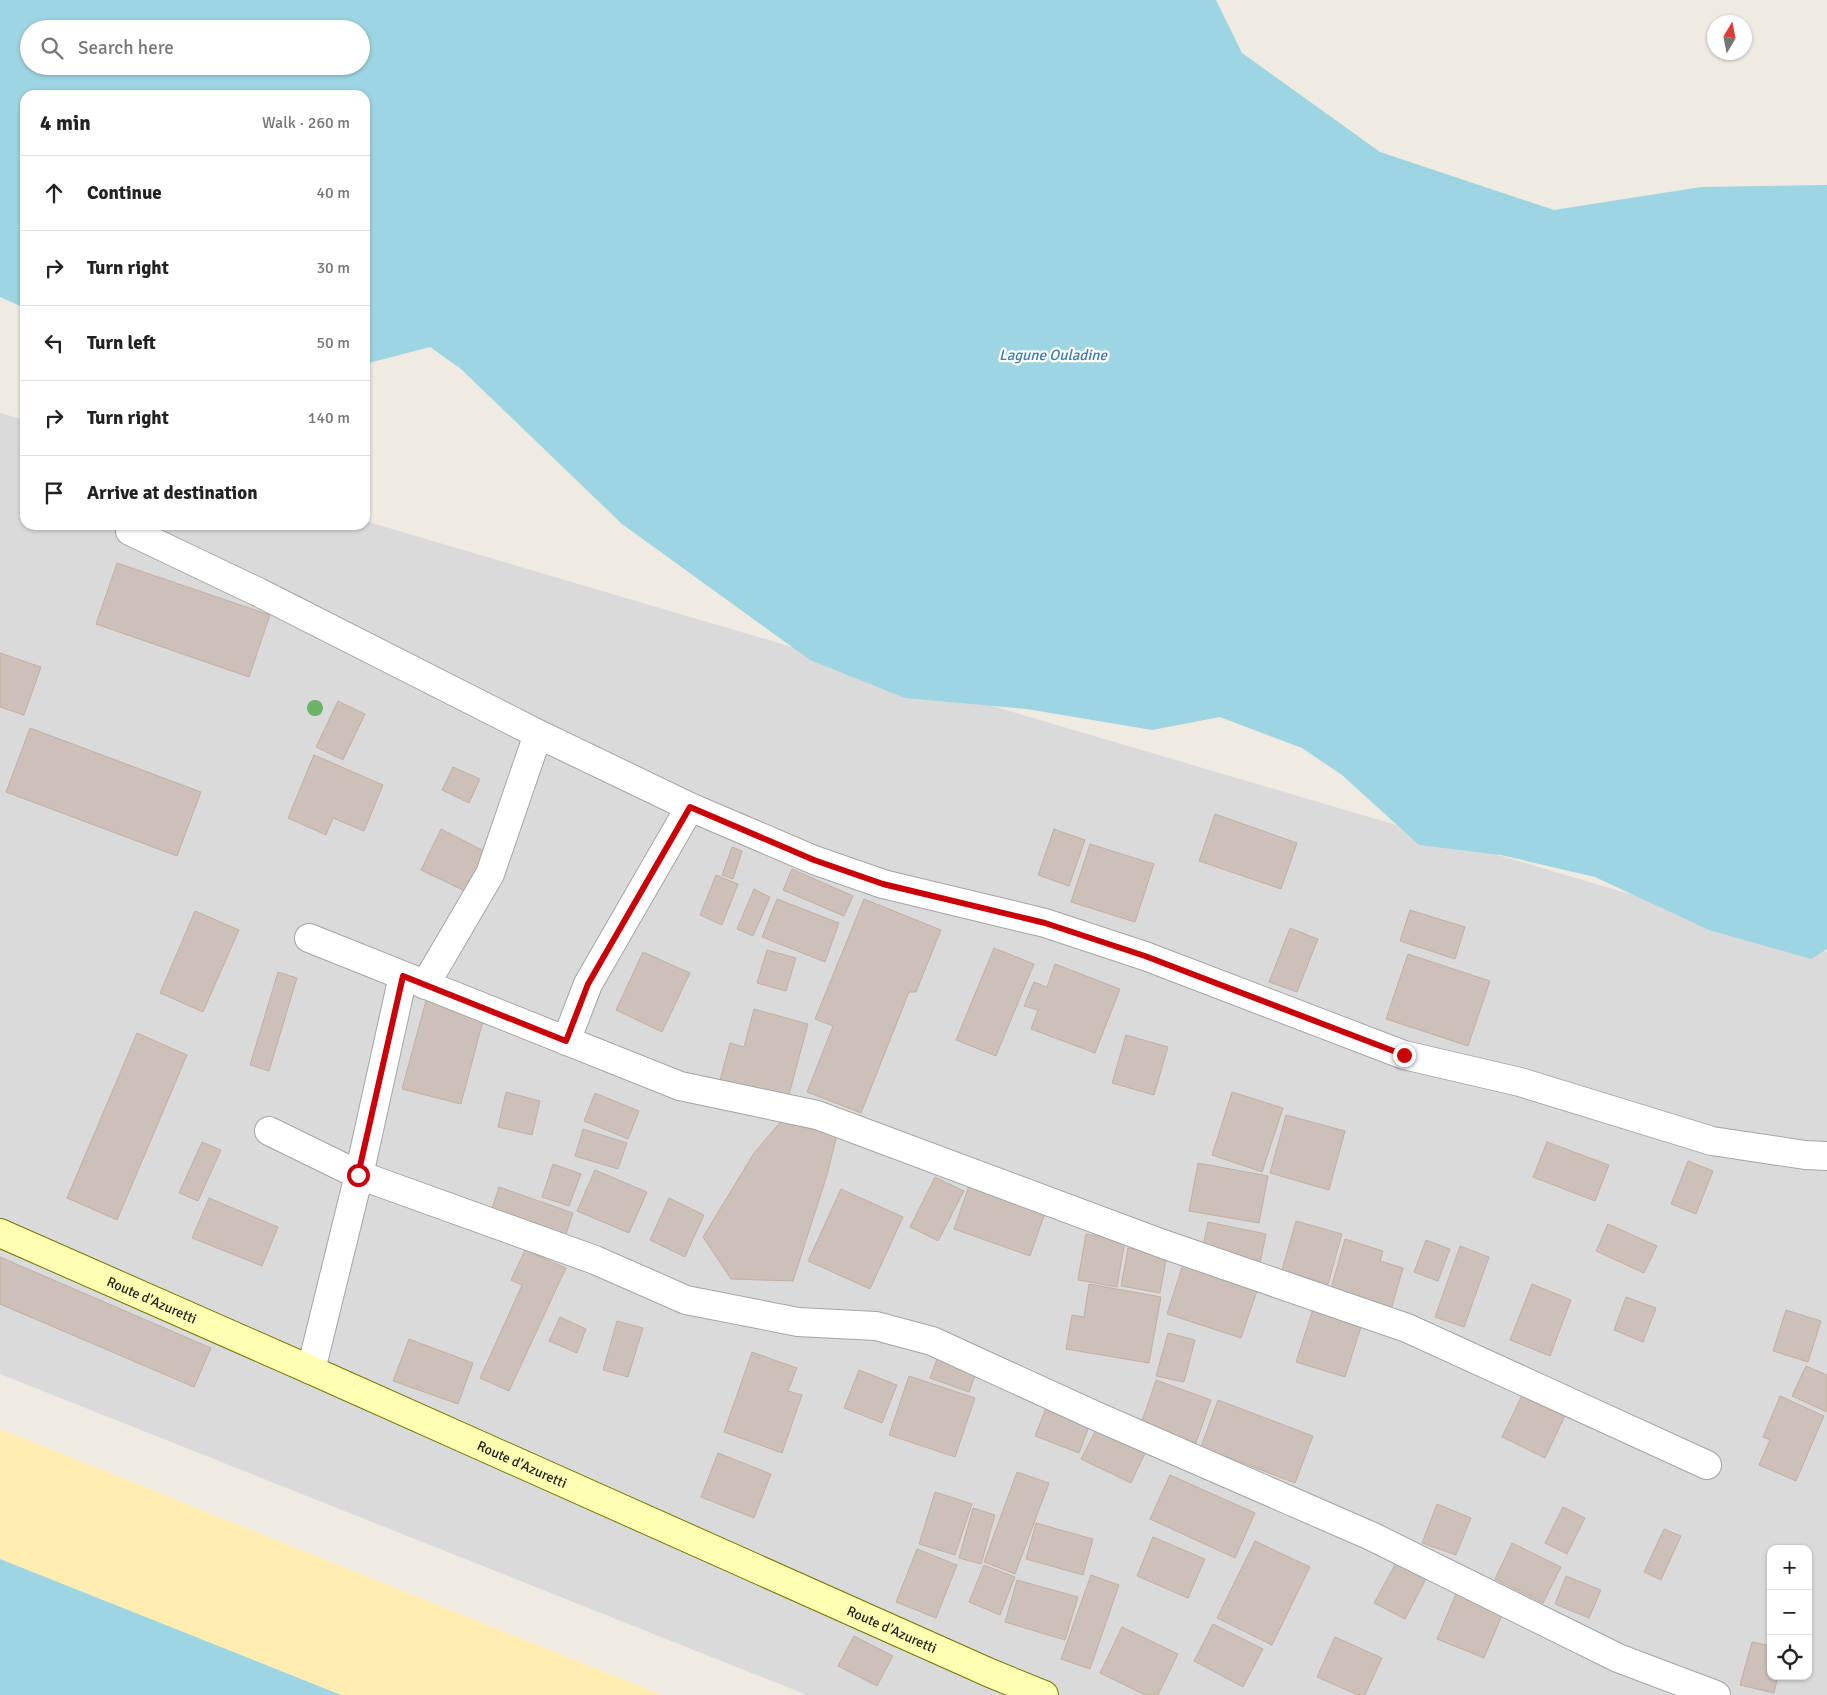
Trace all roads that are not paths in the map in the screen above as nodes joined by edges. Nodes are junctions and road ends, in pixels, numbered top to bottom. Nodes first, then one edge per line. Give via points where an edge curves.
1 (130, 531) dead end
2 (538, 734) junction
3 (690, 807) junction
4 (308, 938) dead end
5 (414, 980) junction
6 (566, 1041) junction
7 (269, 1131) dead end
8 (1827, 1156) edge
9 (358, 1175) junction
10 (0, 1233) edge
11 (311, 1370) junction
12 (1707, 1465) dead end
13 (1044, 1695) edge
14 (1716, 1695) edge

1 - 2 street
2 - 3 street
2 - 5 street via 490,874
3 - 6 street via 588,984
3 - 8 street via 822,863 883,884 1045,923 1145,956 1404,1055 1520,1082 1712,1142
4 - 5 street
5 - 6 street
5 - 9 street
6 - 12 street via 680,1086 817,1115 1154,1240 1407,1328
7 - 9 street
9 - 11 street
9 - 14 street via 595,1260 686,1300 798,1322 876,1326 932,1341 1371,1536 1618,1658
10 - 11 street, Route d'Azuretti
11 - 13 street, Route d'Azuretti

